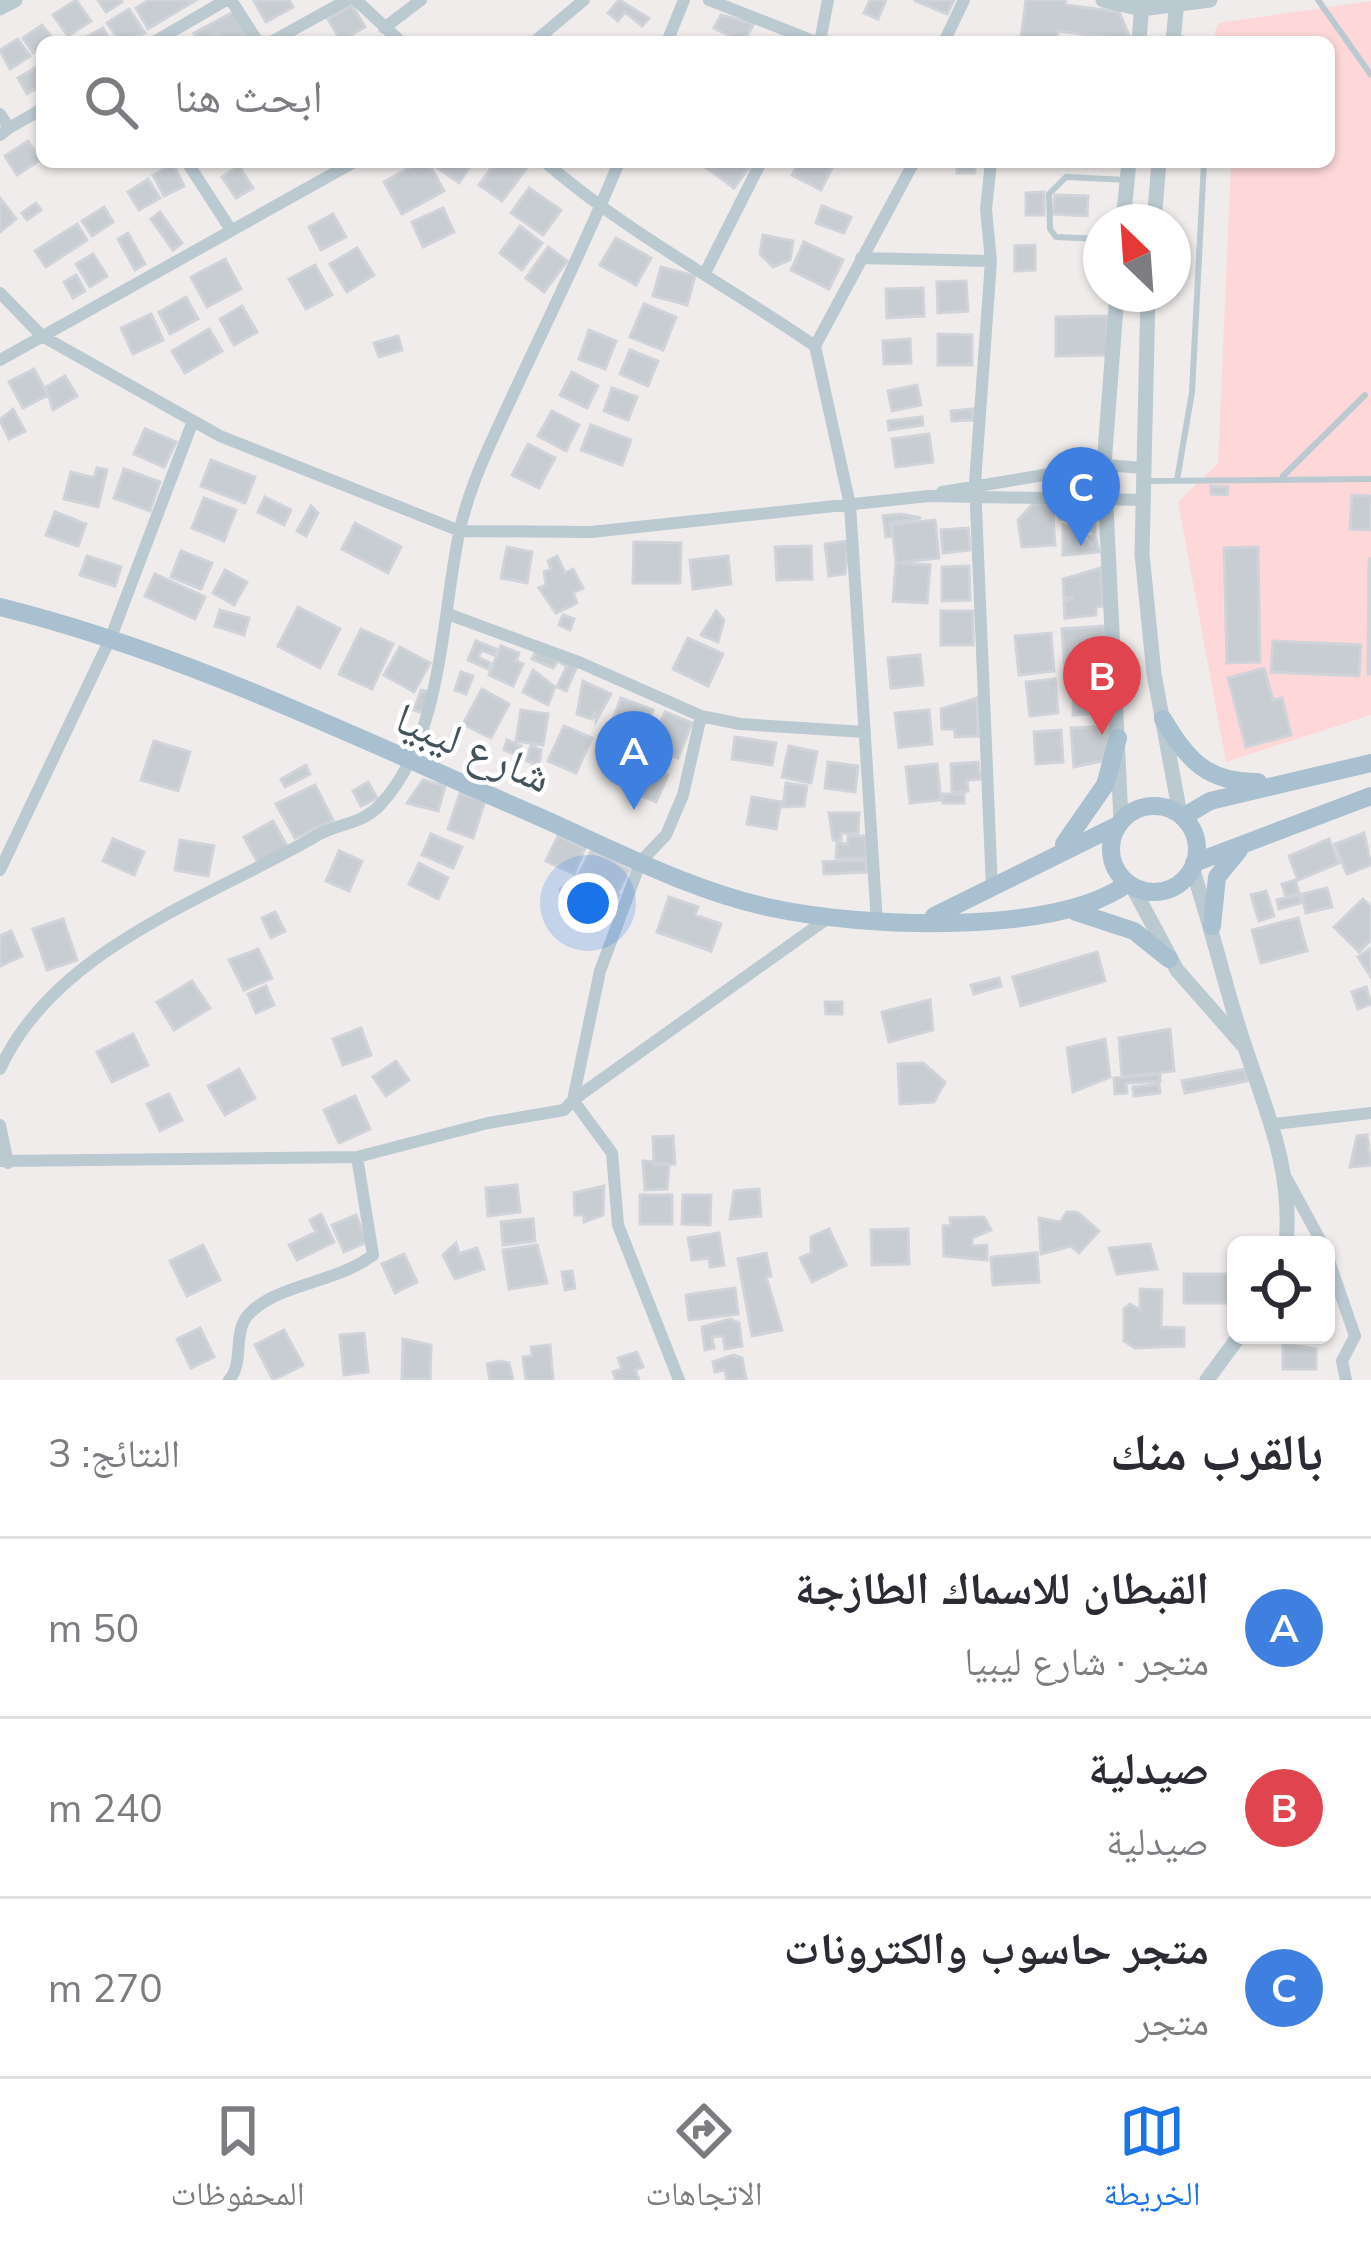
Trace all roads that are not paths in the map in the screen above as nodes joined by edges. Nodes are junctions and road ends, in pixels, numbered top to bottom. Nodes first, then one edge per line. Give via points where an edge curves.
1 (15, 0) edge
2 (228, 0) edge
3 (347, 0) edge
4 (356, 0) edge
5 (421, 0) edge
6 (584, 0) edge
7 (684, 0) edge
8 (709, 0) edge
9 (828, 0) edge
10 (964, 0) edge
11 (1103, 0) edge
12 (1210, 0) edge
13 (1318, 0) edge
14 (1177, 3) edge
15 (1142, 4) edge
16 (0, 8) edge
17 (384, 28) junction
18 (165, 36) edge
19 (254, 36) edge
20 (283, 36) edge
21 (394, 36) edge
22 (541, 36) edge
23 (670, 36) edge
24 (802, 36) edge
25 (819, 36) edge
26 (947, 36) edge
27 (1139, 36) edge
28 (1173, 36) edge
29 (1371, 75) edge
30 (36, 113) edge
31 (0, 114) edge
32 (5, 132) edge
33 (191, 168) edge
34 (319, 168) edge
35 (343, 168) edge
36 (552, 168) edge
37 (617, 168) edge
38 (757, 168) edge
39 (911, 168) edge
40 (990, 168) edge
41 (1158, 168) edge
42 (1204, 168) edge
43 (1128, 171) edge
44 (324, 179) junction
45 (1125, 204) edge
46 (1156, 204) edge
47 (600, 209) junction
48 (231, 230) junction
49 (1083, 238) edge
50 (861, 259) junction
51 (991, 261) junction
52 (706, 271) junction
53 (0, 293) edge
54 (1116, 312) edge
55 (1148, 312) edge
56 (42, 336) junction
57 (815, 346) junction
58 (0, 360) edge
59 (1365, 395) dead end
60 (193, 421) junction
61 (1104, 465) junction
62 (1283, 476) junction
63 (1371, 479) edge
64 (1177, 480) junction
65 (1144, 483) junction
66 (975, 490) junction
67 (1106, 497) junction
68 (850, 505) junction
69 (460, 530) junction
70 (0, 607) edge
71 (448, 614) junction
72 (111, 637) junction
73 (701, 716) junction
74 (1163, 719) junction
75 (865, 732) junction
76 (1118, 738) junction
77 (409, 760) junction
78 (1371, 763) edge
79 (1293, 781) junction
80 (1371, 796) edge
81 (1181, 816) junction
82 (1120, 823) junction
83 (1251, 841) junction
84 (1044, 860) junction
85 (641, 862) junction
86 (1193, 865) junction
87 (0, 870) edge
88 (1130, 885) junction
89 (992, 889) junction
90 (1071, 911) junction
91 (829, 918) junction
92 (924, 920) junction
93 (877, 925) junction
94 (1212, 926) junction
95 (1169, 958) junction
96 (1244, 1046) junction
97 (0, 1069) edge
98 (573, 1100) junction
99 (1371, 1113) edge
100 (1274, 1124) junction
101 (0, 1125) edge
102 (357, 1157) junction
103 (4, 1162) edge
104 (1287, 1178) junction
105 (1286, 1236) edge
106 (1318, 1236) edge
107 (1335, 1278) edge
108 (1355, 1336) junction
109 (1371, 1336) edge
110 (1233, 1344) edge
111 (229, 1380) edge
112 (679, 1380) edge
113 (1207, 1380) edge
114 (1346, 1380) edge

1 - 16 street
2 - 18 street
2 - 19 street
3 - 20 street
4 - 17 street
5 - 17 street
6 - 22 street
7 - 23 street
8 - 24 street
9 - 25 street
10 - 26 street
11 - 15 street
12 - 14 street
13 - 29 lane
14 - 15 street
14 - 28 street
15 - 27 street
17 - 21 street
30 - 32 street
31 - 32 street
33 - 48 street
34 - 44 street
35 - 44 street
36 - 47 street
37 - 47 street
38 - 52 street
39 - 50 street
40 - 51 street
41 - 46 street
42 - 64 lane via 1192,392
43 - 45 street
43 - 49 lane via 1066,177 1049,194 1056,237
44 - 48 street
47 - 52 street
47 - 69 street via 487,451
48 - 56 street
50 - 51 street
50 - 57 street
51 - 66 street
52 - 57 street
53 - 56 street
54 - 61 street
55 - 65 street
56 - 58 street
56 - 60 street
57 - 68 street
59 - 62 lane
60 - 69 street
60 - 72 street
61 - 65 street
61 - 66 street
61 - 67 street
62 - 63 lane
62 - 64 lane
64 - 65 lane
65 - 67 street
65 - 74 street via 1146,598
66 - 67 street
66 - 68 street
66 - 89 street
67 - 76 street
68 - 69 street via 591,532
68 - 75 street
69 - 71 street
70 - 72 main road, شارع ليبيا
71 - 73 street
71 - 77 street
72 - 77 main road, شارع ليبيا
72 - 87 street
73 - 75 street
73 - 85 street via 683,795 666,835
74 - 79 main road via 1190,760 1215,778
74 - 81 street
75 - 93 street
76 - 82 street
76 - 84 main road via 1094,807
77 - 85 main road, شارع ليبيا
77 - 97 street via 363,821 322,832 196,897 83,970 16,1034
78 - 79 main road
79 - 81 main road
80 - 83 main road
81 - 82 main road via 1145,806
81 - 86 main road via 1196,838
82 - 84 main road
82 - 88 main road via 1111,852
83 - 86 main road
83 - 94 main road via 1217,877
84 - 89 main road
85 - 91 main road, شارع ليبيا via 768,908
85 - 98 street via 600,971
86 - 88 main road via 1171,888
86 - 94 street
88 - 90 main road
88 - 95 street
89 - 92 main road
90 - 92 main road, شارع ليبيا
90 - 95 main road via 1134,931
91 - 93 main road, شارع ليبيا
91 - 98 street
92 - 93 main road, شارع ليبيا
94 - 96 street
95 - 96 street
96 - 100 street
98 - 102 street via 564,1110
98 - 112 street via 612,1153 618,1226
99 - 100 street
100 - 104 street
101 - 103 street
102 - 103 street
102 - 111 street via 373,1255 247,1314 238,1370
104 - 105 street
104 - 106 street
107 - 108 street
108 - 109 street
108 - 114 street via 1342,1360
110 - 113 street

